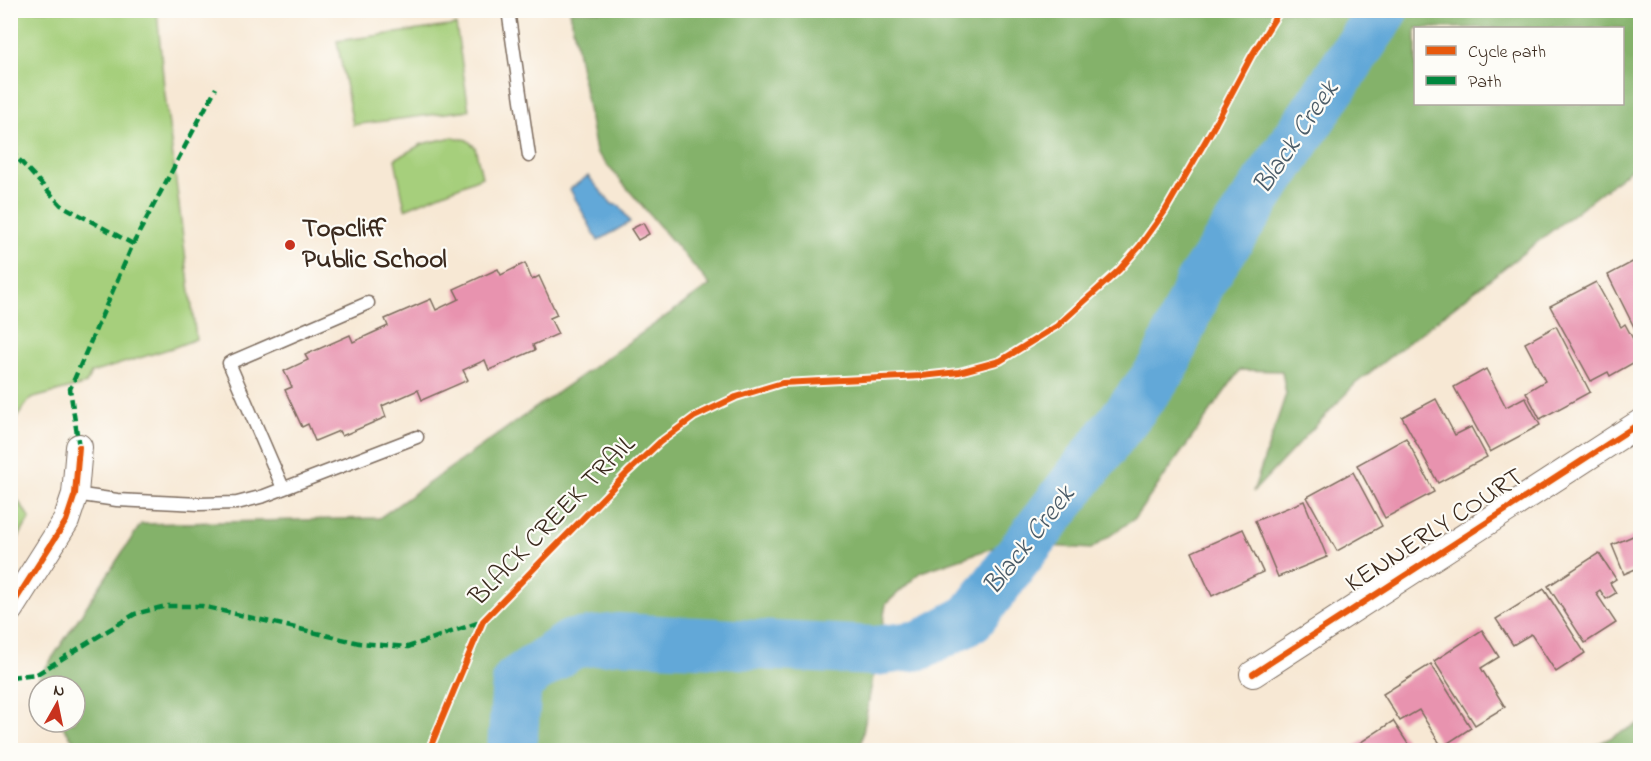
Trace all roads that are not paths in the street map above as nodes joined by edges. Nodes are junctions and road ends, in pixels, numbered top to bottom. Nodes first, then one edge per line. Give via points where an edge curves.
1 (508, 10) edge
2 (529, 156) dead end
3 (368, 303) dead end
4 (1641, 423) edge
5 (417, 436) dead end
6 (79, 447) dead end
7 (283, 488) junction
8 (75, 494) junction
9 (10, 609) edge
10 (1253, 674) dead end

1 - 2 lane
3 - 7 lane via 229,363
4 - 10 street, KENNERLY COURT
5 - 7 lane
6 - 8 street
7 - 8 lane via 237,503 117,500
8 - 9 street via 66,521

